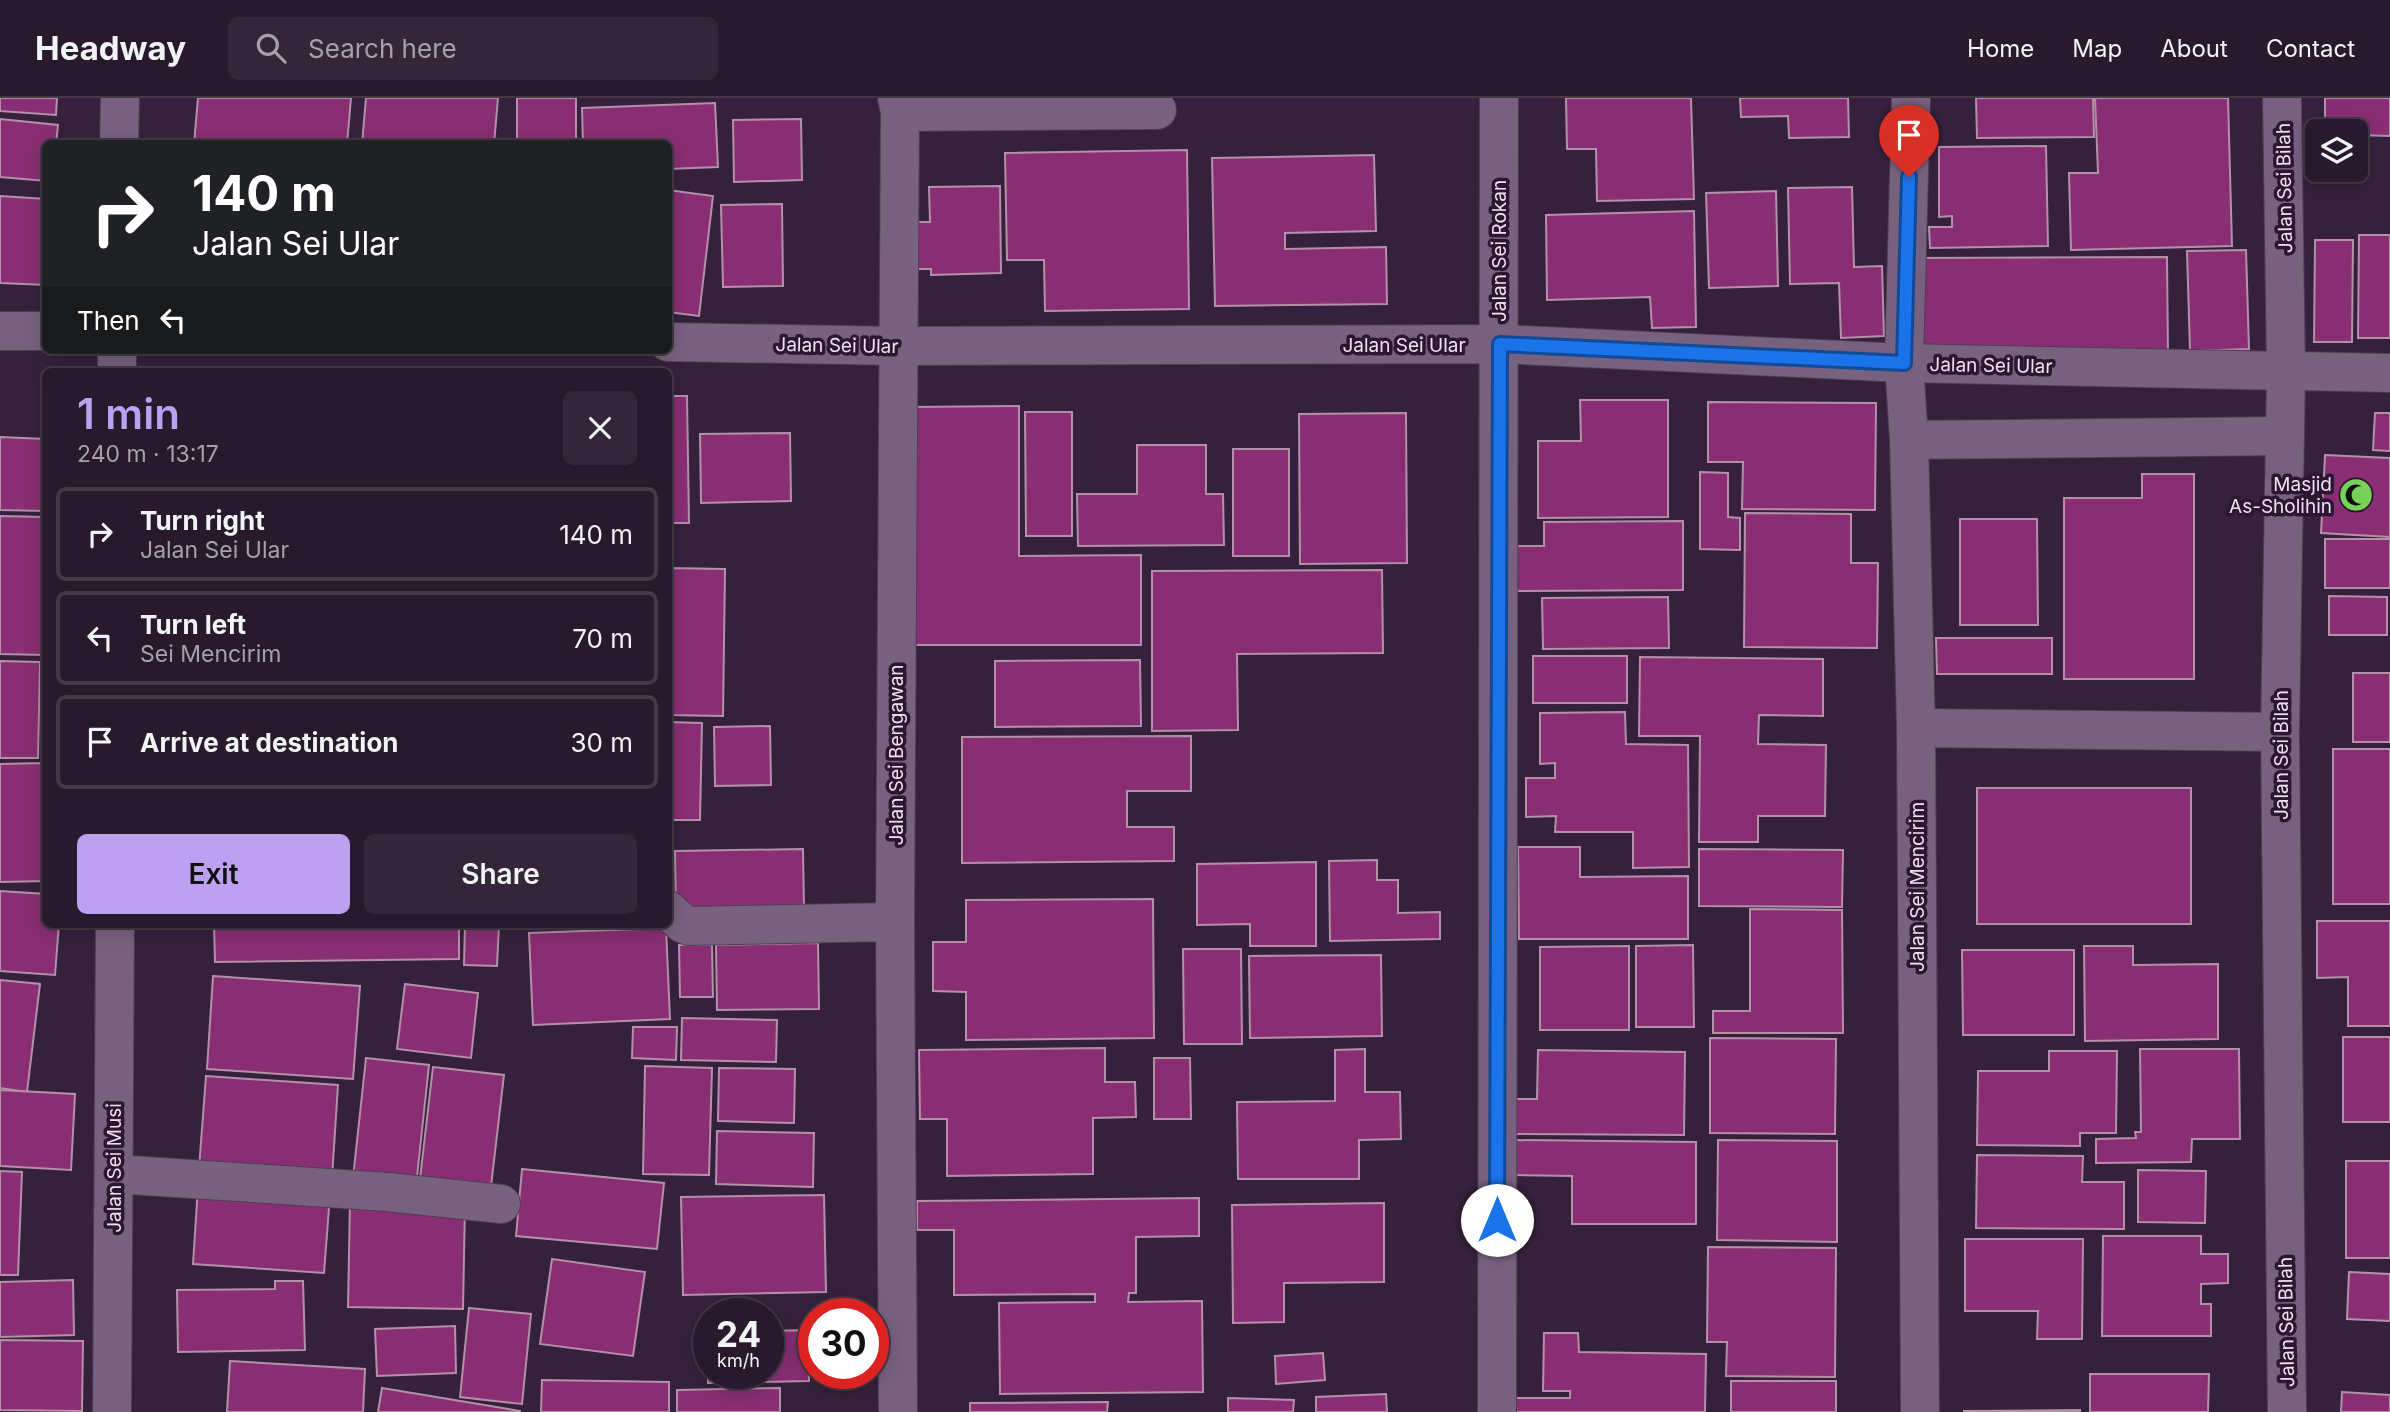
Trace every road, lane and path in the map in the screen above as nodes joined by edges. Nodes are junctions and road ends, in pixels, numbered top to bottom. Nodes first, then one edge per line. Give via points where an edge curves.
1 (120, 98) edge
2 (1499, 98) edge
3 (1912, 98) edge
4 (2282, 98) edge
5 (898, 105) edge
6 (1157, 110) dead end
7 (119, 140) edge
8 (0, 331) edge
9 (42, 331) edge
10 (672, 342) edge
11 (1500, 344) junction
12 (900, 346) junction
13 (1904, 363) junction
14 (2286, 372) junction
15 (2390, 373) edge
16 (2285, 436) junction
17 (1909, 440) junction
18 (1916, 728) junction
19 (2280, 732) junction
20 (672, 914) edge
21 (895, 922) junction
22 (115, 928) edge
23 (115, 1174) junction
24 (501, 1204) dead end
25 (112, 1412) edge
26 (898, 1412) edge
27 (1497, 1412) edge
28 (1920, 1412) edge
29 (2287, 1412) edge

1 - 7 street
2 - 11 street, Jalan Sei Rokan
3 - 13 street, Jalan Sei Mencirim
4 - 14 street, Jalan Sei Bilah
5 - 6 street
5 - 12 street, Jalan Sei Bengawan
8 - 9 street
10 - 12 street, Jalan Sei Ular
11 - 12 street, Jalan Sei Ular
11 - 13 street, Jalan Sei Ular
11 - 27 street, Jalan Sei Rokan
12 - 21 street, Jalan Sei Bengawan
13 - 14 street, Jalan Sei Ular
13 - 17 street, Jalan Sei Mencirim
14 - 15 street, Jalan Sei Ular
14 - 16 street, Jalan Sei Bilah
16 - 17 street
16 - 19 street, Jalan Sei Bilah
17 - 18 street, Jalan Sei Mencirim
18 - 19 street
18 - 28 street, Jalan Sei Mencirim
19 - 29 street, Jalan Sei Bilah
20 - 21 street via 689,926
21 - 26 street, Jalan Sei Bengawan
22 - 23 street, Jalan Sei Musi
23 - 24 street
23 - 25 street, Jalan Sei Musi

